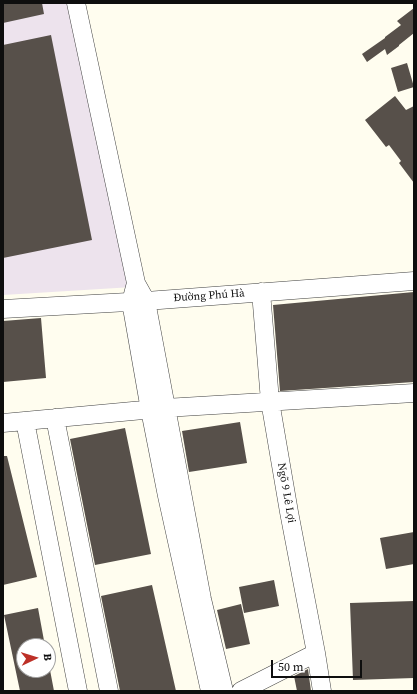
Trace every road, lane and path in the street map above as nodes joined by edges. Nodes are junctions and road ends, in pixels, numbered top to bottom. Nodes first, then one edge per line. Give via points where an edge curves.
1 (81, 6) edge
2 (414, 281) edge
3 (261, 292) junction
4 (138, 302) junction
5 (3, 309) edge
6 (414, 392) edge
7 (270, 401) junction
8 (157, 409) junction
9 (55, 418) junction
10 (25, 421) junction
11 (3, 423) edge
12 (316, 653) junction
13 (78, 691) edge
14 (109, 691) edge
15 (210, 691) edge
16 (224, 691) edge
17 (241, 691) edge
18 (322, 691) edge

1 - 4 street
2 - 3 street, Đường Phú Hà
3 - 4 street, Đường Phú Hà
3 - 7 street, Ngõ 9 Lê Lợi
4 - 5 street, Đường Phú Hà
4 - 8 street
6 - 7 street
7 - 8 street
7 - 12 street, Ngõ 9 Lê Lợi
8 - 9 street
8 - 15 street via 169,504
8 - 16 street
9 - 10 street
9 - 14 street
10 - 11 street
10 - 13 street
12 - 17 street
12 - 18 street, Ngõ 9 Lê Lợi

